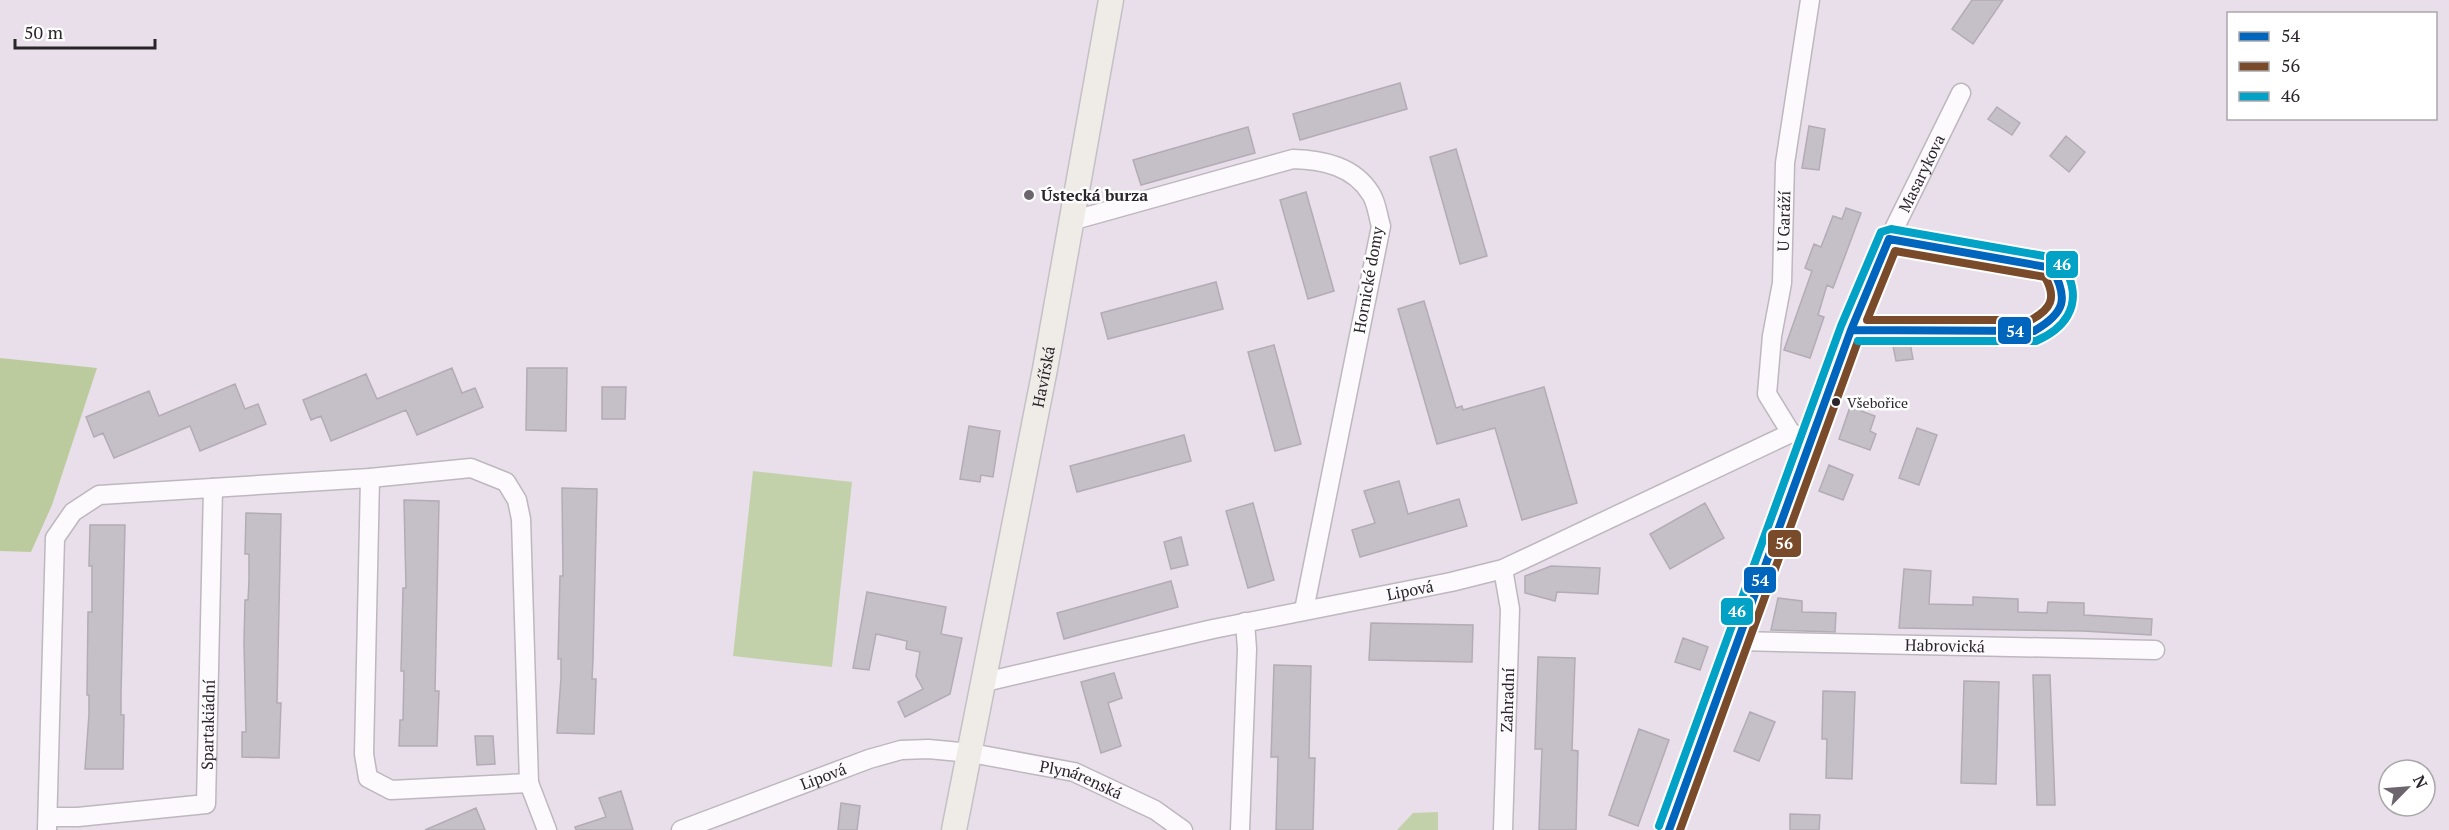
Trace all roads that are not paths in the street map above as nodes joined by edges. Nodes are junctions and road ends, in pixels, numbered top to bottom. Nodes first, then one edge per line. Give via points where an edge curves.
1 (1111, 0) edge
2 (1810, 0) edge
3 (1961, 93) dead end
4 (1071, 221) junction
5 (1791, 433) junction
6 (1812, 440) junction
7 (370, 478) junction
8 (213, 488) junction
9 (1503, 568) junction
10 (1304, 610) junction
11 (1245, 622) junction
12 (1737, 641) junction
13 (2155, 650) dead end
14 (985, 682) junction
15 (971, 753) junction
16 (529, 783) junction
17 (48, 824) edge
18 (547, 830) edge
19 (681, 830) edge
20 (954, 830) edge
21 (1183, 830) edge
22 (1240, 830) edge
23 (1503, 830) edge
24 (1669, 830) edge

1 - 4 main road, Havířská
2 - 5 street, U Garáží via 1785,163 1782,284 1767,394
3 - 6 street, Masarykova via 1889,239
4 - 10 street, Hornické domy via 1293,159 1319,160 1346,169 1372,195 1381,226
4 - 14 main road, Havířská
5 - 6 street
5 - 9 street, Lipová
6 - 12 street, Masarykova
7 - 8 street, Spartakiádní
7 - 16 street, Spartakiádní via 471,468 506,483 517,500 521,519
7 - 16 street via 363,754 368,778 391,790
8 - 17 street, Spartakiádní via 99,495 73,512 55,538
8 - 17 street, Spartakiádní via 206,804 78,817
9 - 10 street, Lipová
9 - 23 street, Zahradní via 1510,609
10 - 11 street, Lipová
11 - 14 street, Lipová
11 - 22 street
12 - 13 street, Habrovická
12 - 24 street, Masarykova
14 - 15 main road, Havířská
15 - 19 street, Lipová via 901,750
15 - 20 main road, Havířská
15 - 21 street, Plynárenská via 1074,772 1155,810
16 - 18 street, Spartakiádní

